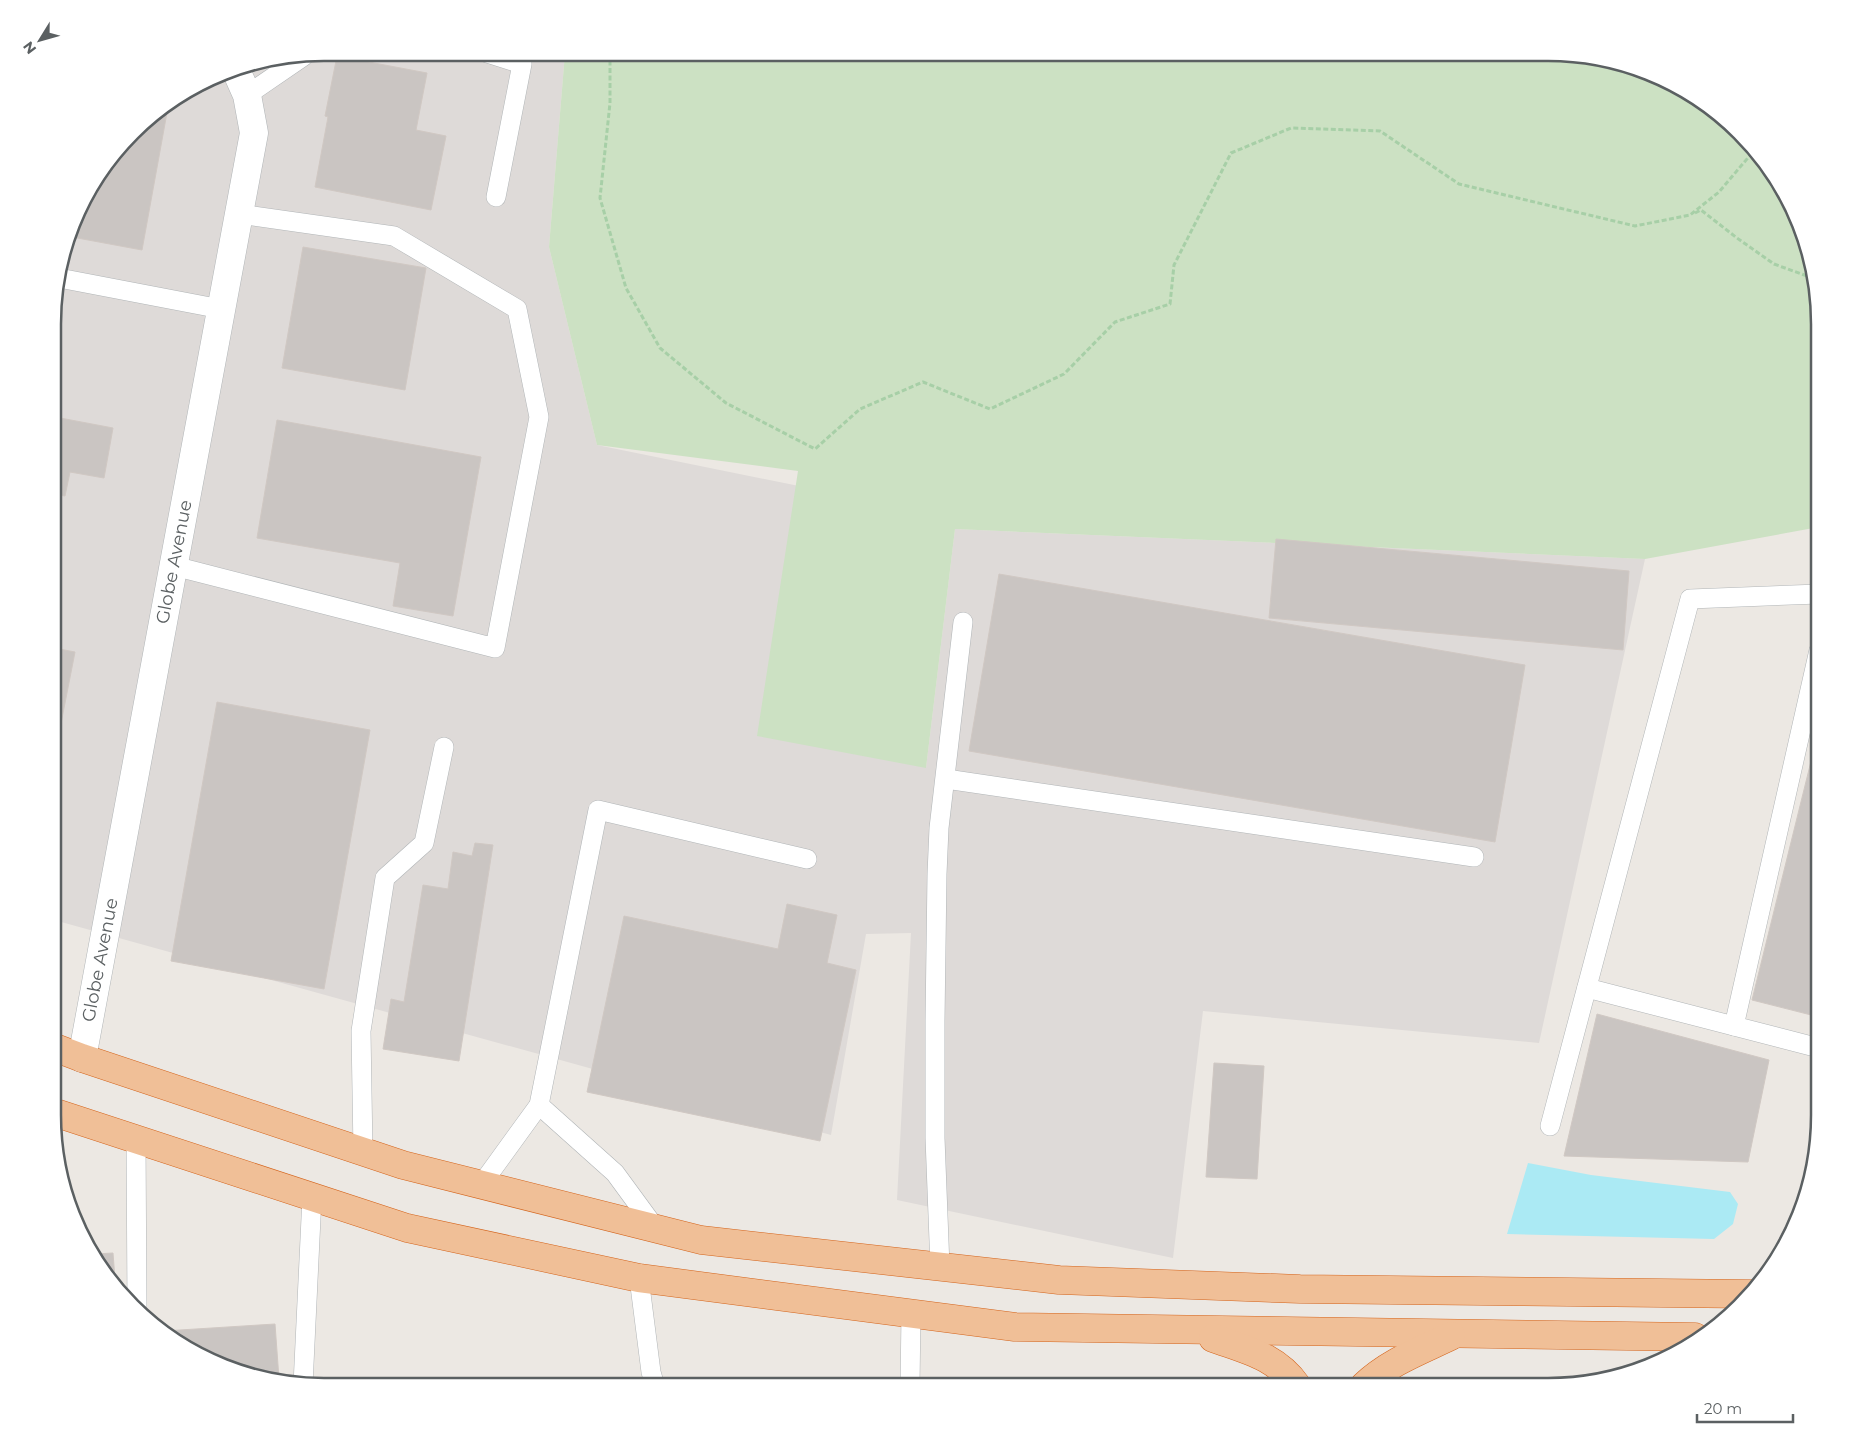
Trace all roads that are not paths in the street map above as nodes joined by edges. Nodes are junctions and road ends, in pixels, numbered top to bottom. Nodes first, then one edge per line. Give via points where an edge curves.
1 (512, 61) edge
2 (293, 64) edge
3 (238, 76) edge
4 (247, 95) junction
5 (496, 196) dead end
6 (239, 214) junction
7 (65, 279) edge
8 (221, 309) junction
9 (174, 566) junction
10 (1811, 594) edge
11 (963, 622) dead end
12 (1811, 685) edge
13 (444, 747) dead end
14 (946, 779) junction
15 (1474, 857) dead end
16 (807, 860) dead end
17 (1587, 988) junction
18 (1734, 1026) junction
19 (1811, 1046) edge
20 (61, 1050) edge
21 (82, 1058) junction
22 (539, 1105) junction
23 (61, 1115) edge
24 (1550, 1126) dead end
25 (136, 1139) junction
26 (363, 1152) junction
27 (481, 1185) junction
28 (312, 1197) junction
29 (656, 1229) junction
30 (940, 1267) junction
31 (639, 1278) junction
32 (1742, 1292) edge
33 (137, 1300) edge
34 (911, 1314) junction
35 (1193, 1330) junction
36 (1457, 1334) junction
37 (1670, 1344) edge
38 (303, 1377) edge
39 (653, 1378) edge
40 (910, 1378) edge
41 (1289, 1378) edge
42 (1373, 1378) edge

1 - 5 lane via 522,64
2 - 4 lane
3 - 4 street, Globe Avenue
4 - 6 street, Globe Avenue via 254,133
6 - 8 street, Globe Avenue
6 - 9 lane via 394,236 517,310 539,417 495,648
7 - 8 lane
8 - 9 street, Globe Avenue
9 - 21 street, Globe Avenue
10 - 17 lane via 1690,599
11 - 14 lane
12 - 18 lane
13 - 26 lane via 424,843 385,878 360,1031
14 - 15 lane
14 - 30 lane via 937,865 934,1021
16 - 22 lane via 598,810
17 - 18 lane
17 - 24 lane
18 - 19 lane
20 - 21 highway
21 - 26 highway
22 - 27 lane
22 - 29 lane via 615,1173
23 - 25 highway
25 - 28 highway
25 - 33 lane
26 - 27 highway
27 - 29 highway
28 - 31 highway via 407,1228
28 - 38 lane
29 - 30 highway via 700,1240
30 - 32 highway via 1088,1282 1300,1288
31 - 34 highway
31 - 39 lane
34 - 35 highway via 1015,1327
34 - 40 lane
35 - 36 highway
35 - 41 highway via 1264,1356
36 - 37 highway
36 - 42 highway via 1392,1364

